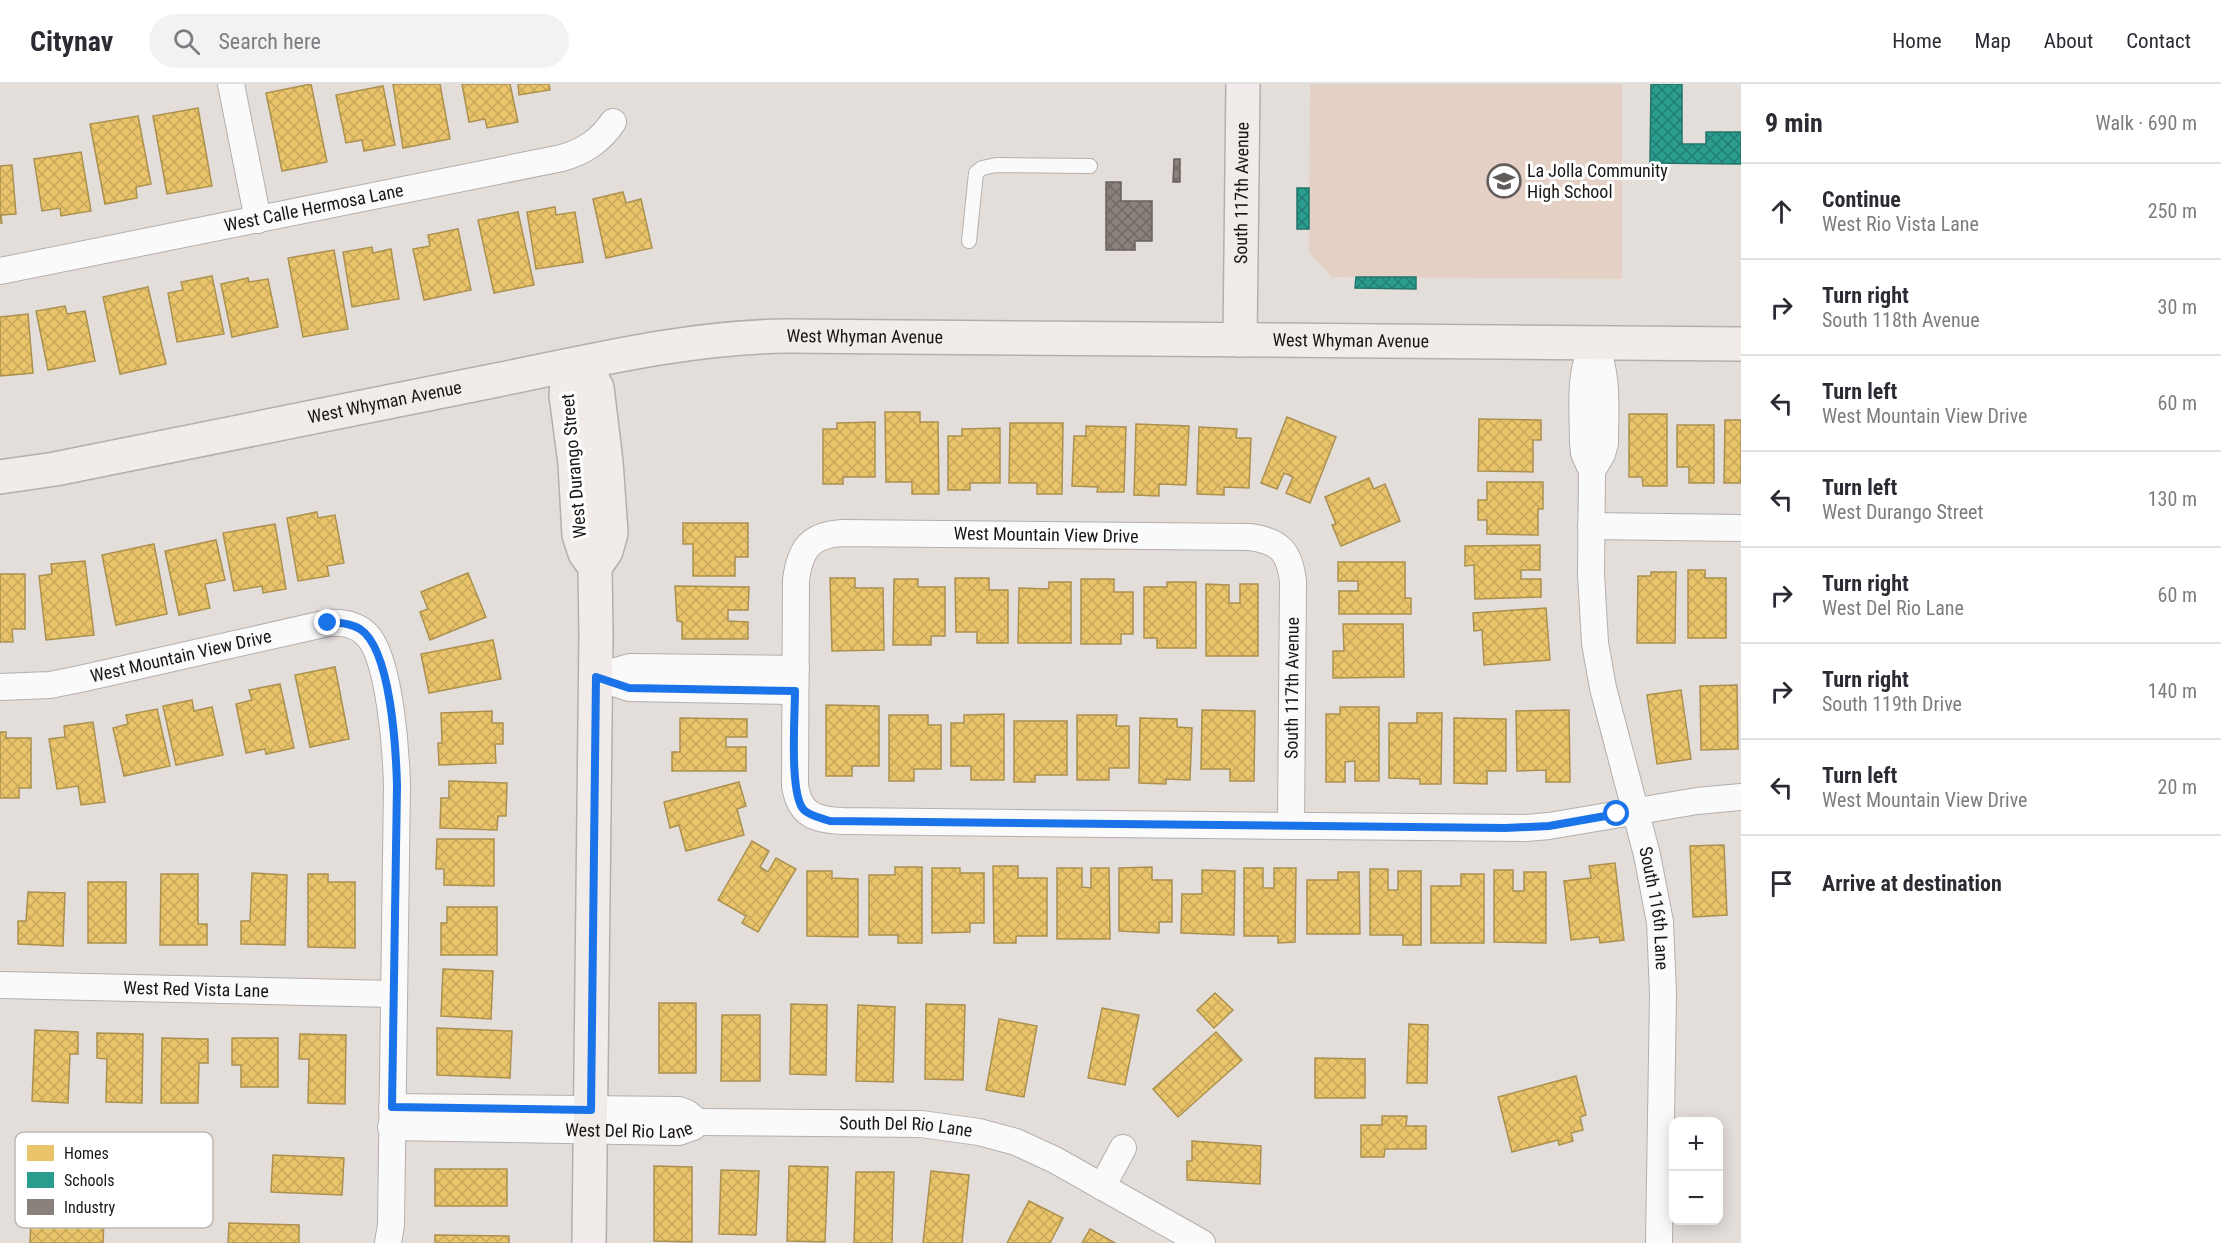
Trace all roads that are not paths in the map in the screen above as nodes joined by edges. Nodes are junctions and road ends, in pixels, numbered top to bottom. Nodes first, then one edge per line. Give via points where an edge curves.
1 (231, 84) edge
2 (1243, 84) edge
3 (613, 122) dead end
4 (1090, 166) dead end
5 (258, 220) junction
6 (969, 241) dead end
7 (0, 271) edge
8 (1240, 339) junction
9 (1594, 343) junction
10 (1741, 344) edge
11 (577, 364) junction
12 (0, 477) edge
13 (1591, 526) junction
14 (1741, 528) edge
15 (1284, 551) joint
16 (596, 677) junction
17 (796, 680) junction
18 (0, 687) edge
19 (1741, 797) edge
20 (1636, 811) junction
21 (1292, 826) junction
22 (0, 985) edge
23 (393, 994) junction
24 (392, 1117) junction
25 (591, 1121) junction
26 (698, 1122) joint
27 (1123, 1148) dead end
28 (1102, 1187) junction
29 (388, 1243) edge
30 (590, 1243) edge
31 (1202, 1243) edge
32 (1659, 1243) edge

1 - 5 street
2 - 8 street, South 117th Avenue
3 - 5 street, West Calle Hermosa Lane via 593,145 562,158
4 - 6 lane via 982,168 976,174
5 - 7 street, West Calle Hermosa Lane
8 - 9 street, West Whyman Avenue
8 - 11 street, West Whyman Avenue via 764,336 697,342
9 - 10 street, West Whyman Avenue
9 - 13 street, South 116th Lane via 1583,376 1583,443 1592,471
11 - 12 street, West Whyman Avenue
11 - 16 street, West Durango Street via 566,395 579,535 595,567
13 - 14 street
13 - 20 street, South 116th Lane via 1595,643
15 - 17 street, West Mountain View Drive via 1262,538 1238,537 842,533 818,538 801,555 796,580
15 - 21 street, South 117th Avenue via 1293,582
16 - 17 street via 629,688
16 - 25 street, West Durango Street
17 - 21 street via 795,786 804,810 815,817 843,821
18 - 23 street, West Mountain View Drive via 50,685 328,623 350,624 360,629 378,654 394,733 397,785
19 - 20 street
20 - 21 street via 1526,828
20 - 32 street, South 116th Lane via 1656,900 1662,958
22 - 23 street, West Red Vista Lane
23 - 24 street
24 - 25 street, West Del Rio Lane
24 - 29 street
25 - 26 street, West Del Rio Lane via 679,1110
25 - 30 street, West Durango Street
26 - 28 street, South Del Rio Lane via 921,1124 959,1128 1026,1146
27 - 28 street
28 - 31 street, South Del Rio Lane

